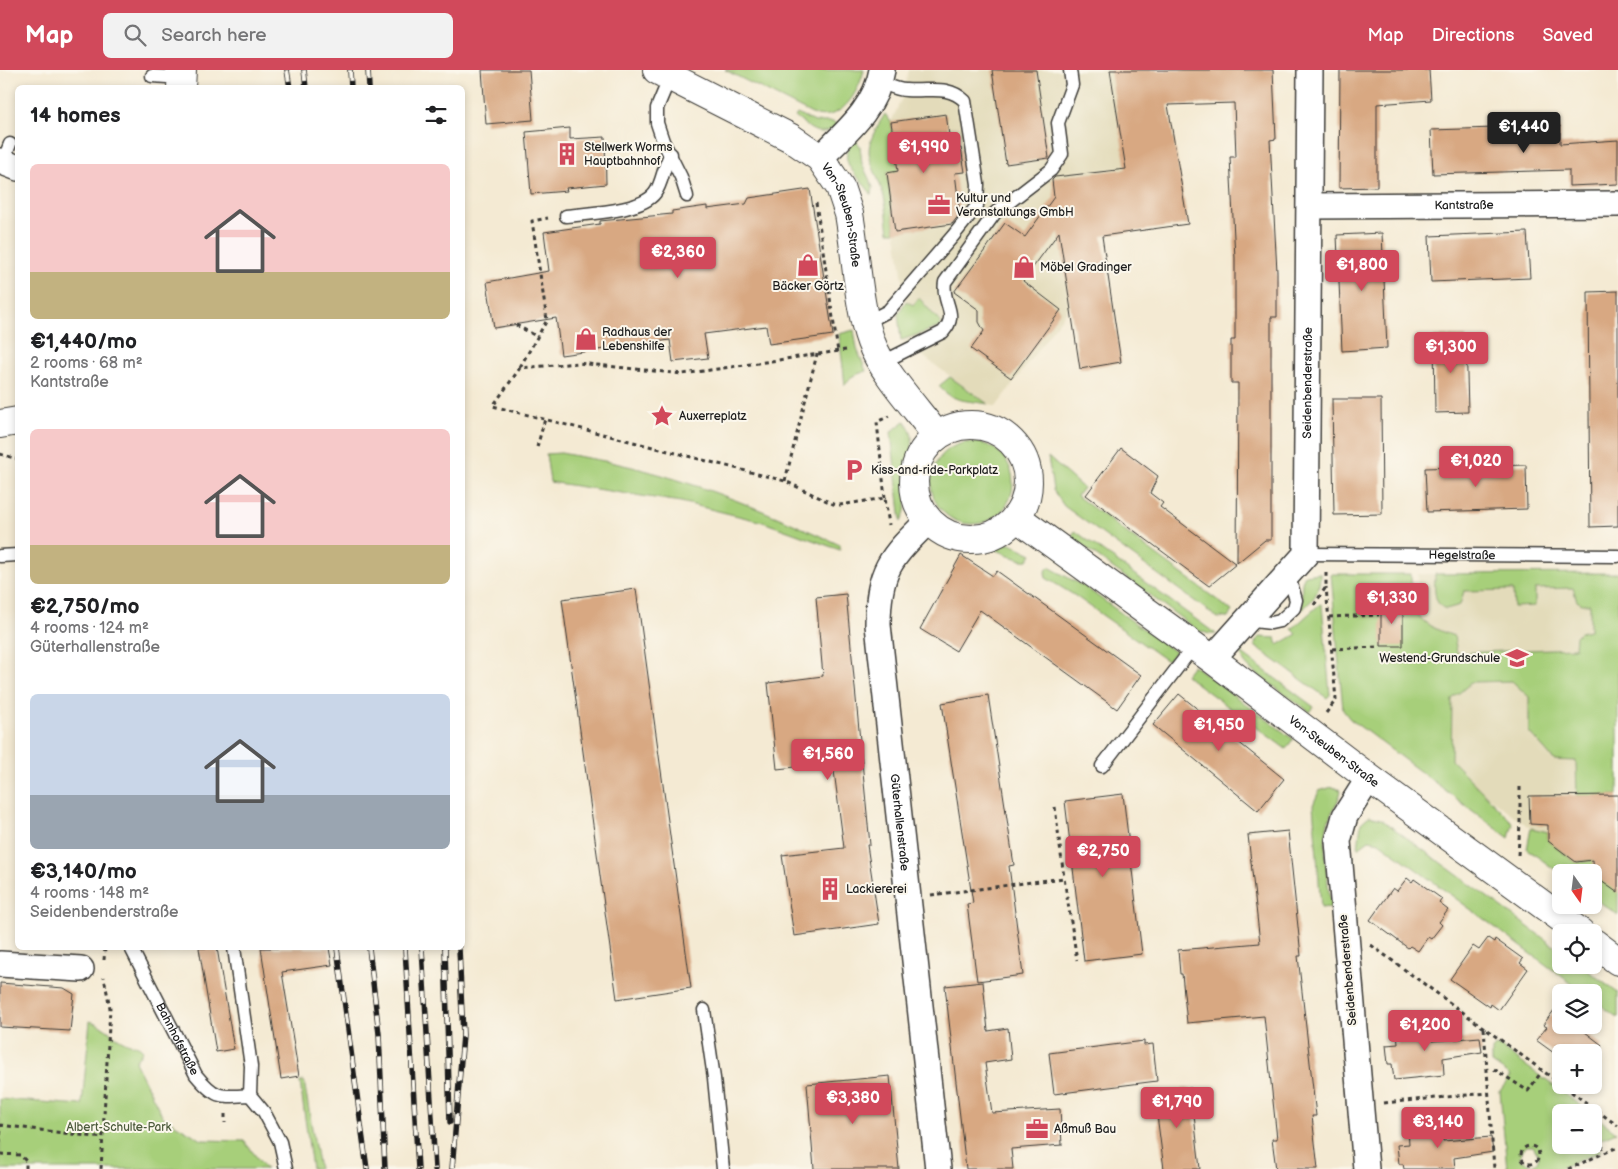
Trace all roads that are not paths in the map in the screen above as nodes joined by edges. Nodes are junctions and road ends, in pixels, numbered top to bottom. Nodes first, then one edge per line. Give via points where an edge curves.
1 (1070, 70) edge
2 (1310, 70) edge
3 (664, 73) edge
4 (152, 76) dead end
5 (881, 76) edge
6 (182, 78) edge
7 (671, 154) junction
8 (820, 158) junction
9 (687, 196) dead end
10 (1618, 204) edge
11 (1310, 206) junction
12 (566, 216) dead end
13 (873, 343) junction
14 (15, 422) edge
15 (0, 424) edge
16 (937, 436) junction
17 (1016, 517) junction
18 (928, 521) junction
19 (1316, 554) junction
20 (15, 555) edge
21 (0, 556) edge
22 (1618, 556) edge
23 (1288, 574) junction
24 (1245, 620) junction
25 (1203, 652) junction
26 (1102, 766) dead end
27 (1369, 778) junction
28 (1569, 924) edge
29 (1602, 949) edge
30 (132, 950) edge
31 (234, 950) edge
32 (1618, 961) edge
33 (0, 964) edge
34 (81, 969) dead end
35 (704, 1010) dead end
36 (250, 1095) junction
37 (286, 1169) edge
38 (722, 1169) edge
39 (938, 1169) edge
40 (1366, 1169) edge

1 - 13 lane via 1072,85 1058,123 1062,154 1050,170 994,213 945,282 943,295 951,314 949,325 943,332
2 - 11 street, Seidenbenderstraße
3 - 7 lane via 657,123
3 - 8 street, Von-Steuben-Straße via 791,138
4 - 6 lane
5 - 8 street via 870,104
5 - 13 lane via 904,90 944,89 965,101 978,184 977,206 888,311
7 - 9 lane
7 - 12 lane via 656,192 649,200 628,208
8 - 13 street, Von-Steuben-Straße via 832,172 846,200
10 - 11 street, Kantstraße
11 - 19 street, Seidenbenderstraße
13 - 16 street, Von-Steuben-Straße
14 - 15 street
16 - 17 street via 955,428 977,426 998,432 1015,446 1028,476 1026,497
16 - 18 street via 922,453 914,478 917,503
17 - 18 street via 1000,532 979,539 957,538
17 - 25 street, Von-Steuben-Straße
18 - 39 street, Güterhallenstraße via 902,548 882,579 878,596 878,625
19 - 22 lane, Hegelstraße
19 - 23 street
20 - 21 lane
23 - 24 street
23 - 24 lane via 1296,600 1294,608 1280,621
24 - 25 street
25 - 26 lane
25 - 27 street, Von-Steuben-Straße
27 - 28 street, Von-Steuben-Straße
27 - 40 street, Seidenbenderstraße via 1345,816 1338,841
29 - 32 street
30 - 36 lane, Bahnhofstraße via 196,1075 209,1091 224,1097
31 - 36 lane via 251,1066
33 - 34 street
35 - 38 lane
36 - 37 lane via 264,1112 280,1142

